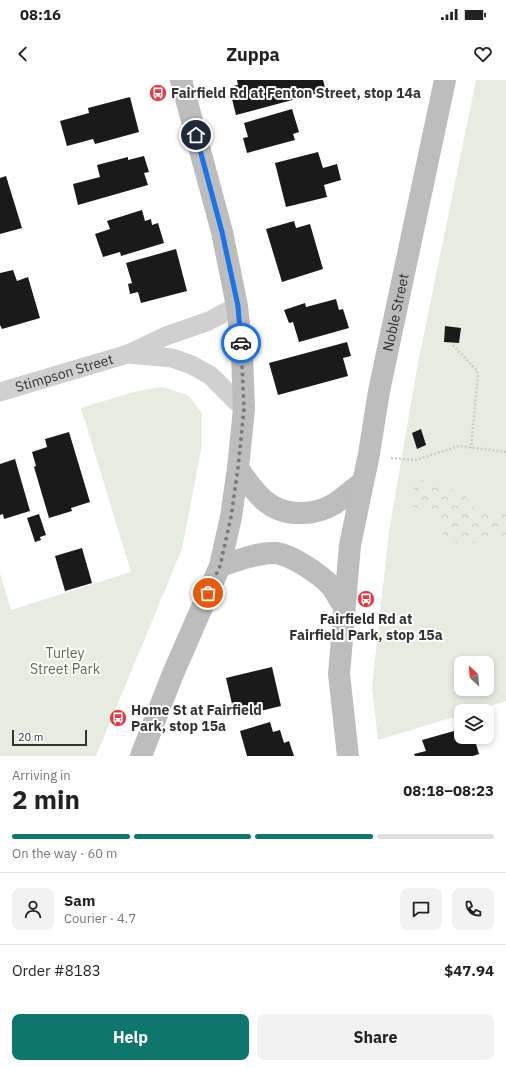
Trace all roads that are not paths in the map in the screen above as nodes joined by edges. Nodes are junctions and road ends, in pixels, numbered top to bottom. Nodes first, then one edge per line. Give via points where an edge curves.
1 (182, 80) edge
2 (445, 80) edge
3 (238, 306) junction
4 (128, 354) junction
5 (0, 392) edge
6 (244, 409) junction
7 (238, 468) junction
8 (363, 482) junction
9 (220, 566) junction
10 (344, 607) junction
11 (141, 756) edge
12 (348, 756) edge

1 - 3 main road via 222,232
2 - 8 main road, Noble Street via 379,391
3 - 4 street, Stimpson Street via 209,321 166,336
3 - 6 main road
4 - 5 street, Stimpson Street
4 - 6 street, Stimpson Street via 172,358 192,365 212,376
6 - 7 main road
7 - 8 main road via 251,487 267,503 280,511 296,514 315,513 334,504
7 - 9 main road
8 - 10 main road, Noble Street via 350,545
9 - 10 main road via 258,555 277,553 297,560 315,573 330,586
9 - 11 main road via 172,676
10 - 12 main road, Noble Street via 339,674

